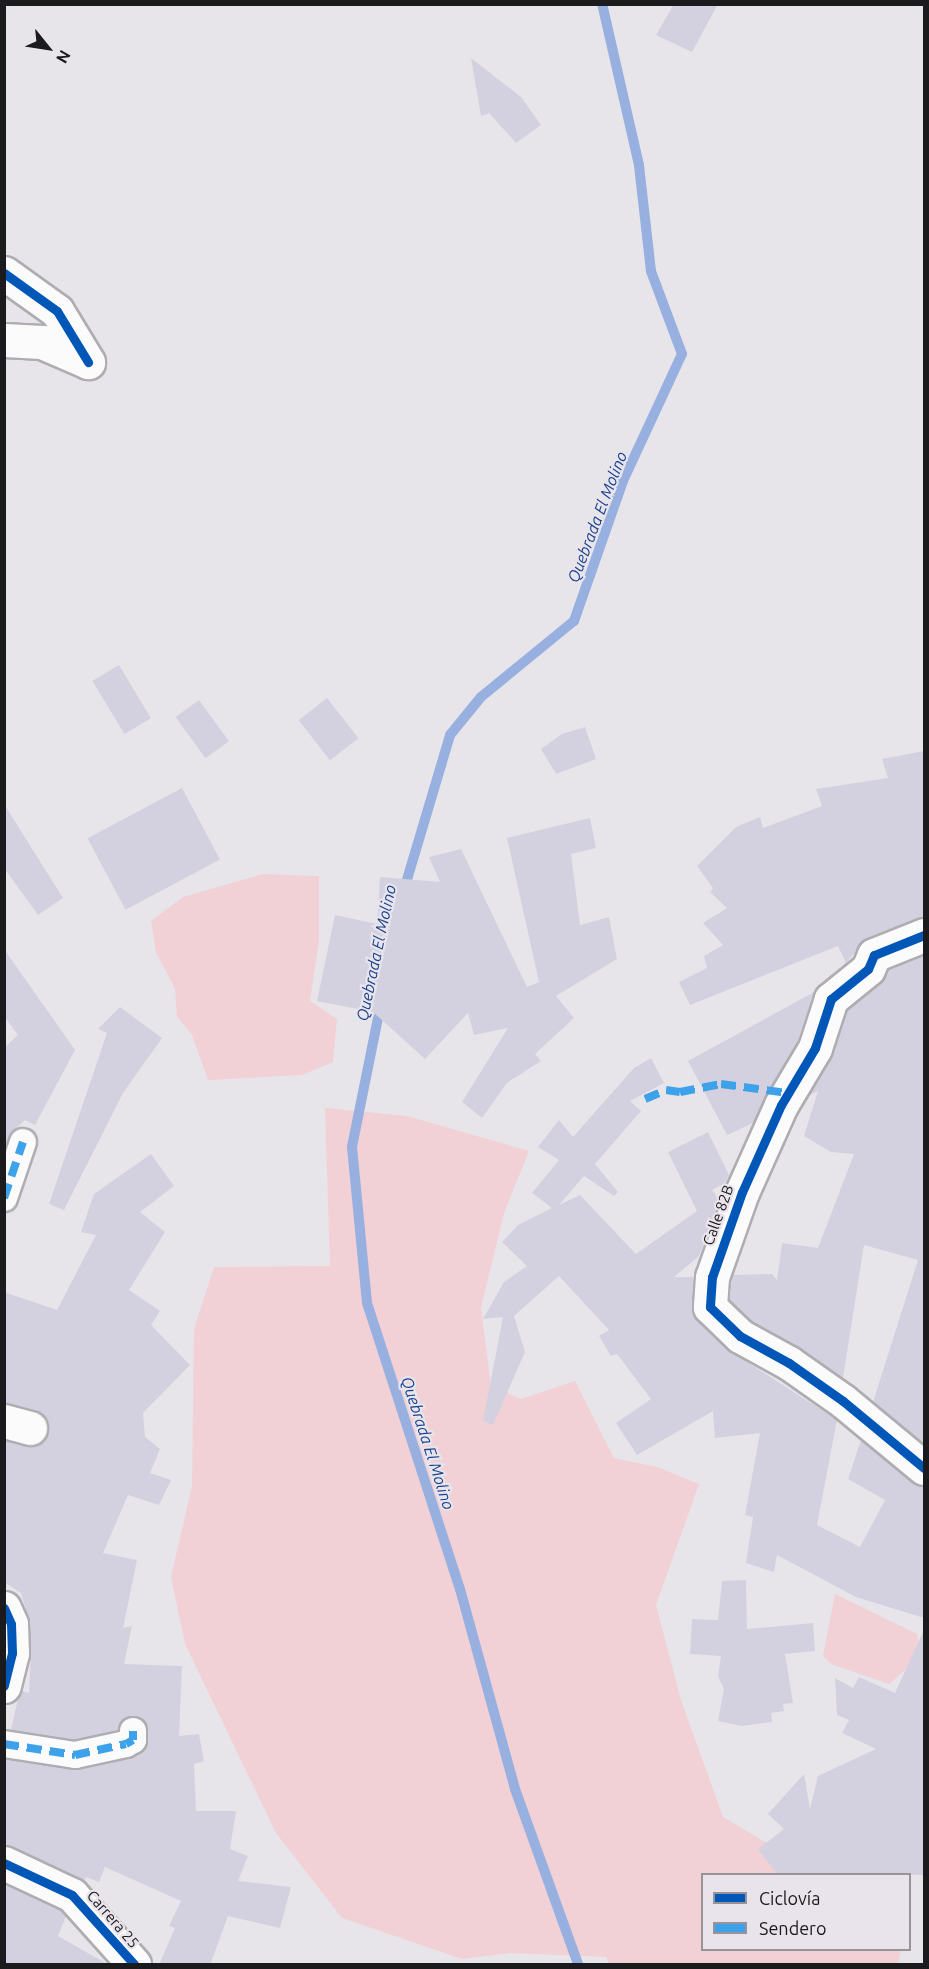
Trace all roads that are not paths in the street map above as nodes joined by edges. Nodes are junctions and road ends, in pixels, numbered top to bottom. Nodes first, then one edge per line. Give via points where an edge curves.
1 (4, 273) edge
2 (4, 340) edge
3 (924, 935) edge
4 (23, 1142) dead end
5 (4, 1198) edge
6 (924, 1468) edge
7 (4, 1608) edge
8 (4, 1686) edge
9 (133, 1731) dead end
10 (4, 1744) edge
11 (4, 1863) edge
12 (134, 1965) edge

1 - 2 street via 57,311 88,363 42,342
3 - 6 street, Calle 82B via 874,955 868,969 831,999 815,1048 780,1104 742,1192 712,1277 710,1307 740,1336 789,1363 843,1401
4 - 5 street
7 - 8 street via 11,1624 12,1653
9 - 10 street via 133,1740 126,1743 75,1755
11 - 12 street, Carrera 25 via 72,1895

